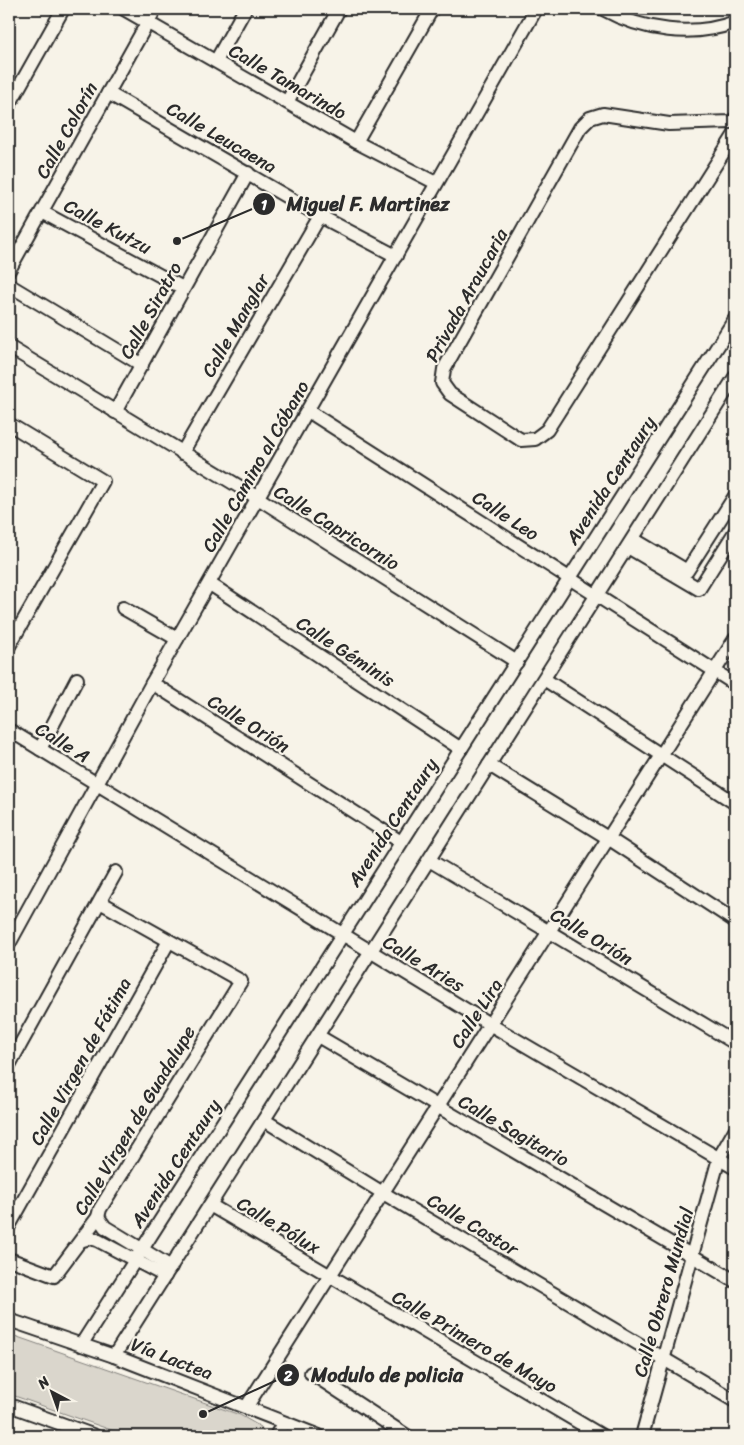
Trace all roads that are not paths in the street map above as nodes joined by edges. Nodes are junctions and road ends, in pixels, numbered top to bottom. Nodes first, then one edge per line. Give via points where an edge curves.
1 (63, 9) edge
2 (124, 9) edge
3 (155, 9) edge
4 (245, 9) edge
5 (340, 9) edge
6 (432, 9) edge
7 (536, 9) edge
8 (604, 9) edge
9 (148, 22) junction
10 (735, 22) edge
11 (216, 61) junction
12 (108, 93) junction
13 (287, 102) junction
14 (9, 105) edge
15 (734, 127) edge
16 (356, 142) junction
17 (248, 174) junction
18 (436, 183) junction
19 (42, 212) junction
20 (320, 216) junction
21 (396, 256) junction
22 (9, 270) edge
23 (9, 285) edge
24 (183, 288) junction
25 (735, 319) edge
26 (9, 347) edge
27 (142, 365) junction
28 (735, 377) edge
29 (308, 411) junction
30 (115, 412) junction
31 (9, 424) edge
32 (182, 453) junction
33 (735, 496) edge
34 (258, 498) junction
35 (735, 532) edge
36 (630, 543) junction
37 (570, 578) junction
38 (210, 584) junction
39 (597, 596) junction
40 (124, 608) dead end
41 (178, 639) junction
42 (735, 639) edge
43 (9, 646) edge
44 (517, 662) junction
45 (715, 671) junction
46 (77, 679) dead end
47 (544, 679) junction
48 (152, 684) junction
49 (735, 684) edge
50 (9, 730) edge
51 (40, 749) junction
52 (461, 749) junction
53 (662, 756) junction
54 (489, 765) junction
55 (96, 785) junction
56 (735, 803) edge
57 (608, 838) junction
58 (402, 842) junction
59 (429, 860) junction
60 (116, 872) dead end
61 (100, 902) junction
62 (735, 921) edge
63 (550, 932) junction
64 (342, 935) junction
65 (170, 941) junction
66 (9, 944) edge
67 (371, 952) junction
68 (491, 1025) junction
69 (318, 1036) junction
70 (735, 1043) edge
71 (9, 1065) edge
72 (437, 1107) junction
73 (264, 1120) junction
74 (735, 1130) edge
75 (719, 1158) junction
76 (735, 1168) edge
77 (383, 1193) junction
78 (210, 1205) junction
79 (98, 1216) junction
80 (9, 1226) edge
81 (83, 1240) junction
82 (138, 1255) junction
83 (693, 1255) junction
84 (9, 1259) edge
85 (168, 1272) junction
86 (329, 1278) junction
87 (735, 1281) edge
88 (9, 1320) edge
89 (81, 1345) junction
90 (114, 1356) junction
91 (664, 1358) junction
92 (311, 1374) dead end
93 (735, 1401) edge
94 (9, 1405) edge
95 (247, 1406) junction
96 (283, 1423) junction
97 (95, 1436) edge
98 (276, 1436) edge
99 (319, 1436) edge
100 (407, 1436) edge
101 (602, 1436) edge
102 (642, 1436) edge

1 - 14 street
2 - 9 street, Calle Tamarindo
3 - 9 street, Calle Colorín
4 - 11 street
5 - 13 street
6 - 16 street
7 - 18 street, Calle Camino al Cóbano
8 - 10 street via 671,32 717,29
9 - 11 street, Calle Tamarindo
9 - 12 street, Calle Colorín
11 - 13 street, Calle Tamarindo
12 - 17 street, Calle Leucaena
12 - 19 street, Calle Colorín
13 - 16 street, Calle Tamarindo
15 - 15 street, Privada Araucaria via 669,124 603,114 590,118 580,128 444,369 442,383 450,394 521,440 535,439 547,430
16 - 18 street, Calle Tamarindo
17 - 20 street, Calle Leucaena
17 - 24 street, Calle Siratro
18 - 21 street, Calle Camino al Cóbano
19 - 22 street, Calle Colorín
19 - 24 street, Calle Kutzu
20 - 21 street, Calle Leucaena
20 - 32 street, Calle Manglar
21 - 29 street, Calle Camino al Cóbano
23 - 27 street
24 - 27 street, Calle Siratro
25 - 37 street, Avenida Centaury
26 - 30 street, Calle Capricornio
27 - 30 street, Calle Siratro
28 - 36 street
29 - 34 street, Calle Camino al Cóbano
29 - 37 street, Calle Leo
30 - 32 street, Calle Capricornio
31 - 43 street via 104,481
32 - 34 street, Calle Capricornio
33 - 36 street via 687,570
34 - 38 street, Calle Camino al Cóbano
34 - 44 street, Calle Capricornio
35 - 36 street via 699,589
36 - 39 street
37 - 39 street, Calle Leo
37 - 44 street, Avenida Centaury
38 - 41 street, Calle Camino al Cóbano
38 - 52 street, Calle Géminis
39 - 45 street, Calle Leo
39 - 47 street
40 - 41 street
41 - 48 street, Calle Camino al Cóbano
42 - 45 street, Calle Lira
44 - 52 street, Avenida Centaury
45 - 49 street, Calle Leo
45 - 53 street, Calle Lira
46 - 51 street
47 - 53 street
47 - 54 street
48 - 55 street, Calle Camino al Cóbano
48 - 58 street, Calle Orión
50 - 51 street, Calle A
51 - 55 street, Calle A
52 - 58 street, Avenida Centaury
53 - 56 street
53 - 57 street, Calle Lira
54 - 57 street
54 - 59 street
55 - 64 street, Calle Aries
55 - 66 street, Calle Camino al Cóbano
57 - 62 street
57 - 63 street, Calle Lira
58 - 64 street, Avenida Centaury
59 - 63 street, Calle Orión
59 - 67 street
60 - 61 street
61 - 65 street
61 - 71 street
63 - 68 street, Calle Lira
63 - 70 street, Calle Orión
64 - 67 street, Calle Aries
64 - 82 street, Avenida Centaury
65 - 79 street, Calle Virgen de Guadalupe via 241,981
65 - 80 street, Calle Virgen de Fátima
67 - 68 street, Calle Aries
67 - 69 street
68 - 72 street, Calle Lira
68 - 75 street, Calle Aries
69 - 72 street, Calle Sagitario
69 - 73 street
72 - 77 street, Calle Lira
72 - 83 street, Calle Sagitario
73 - 77 street, Calle Castor
73 - 78 street
74 - 75 street, Calle Obrero Mundial
75 - 76 street, Calle Aries
75 - 83 street, Calle Obrero Mundial
77 - 86 street, Calle Lira
77 - 91 street, Calle Castor
78 - 85 street
78 - 86 street, Calle Pólux
79 - 81 street, Calle Virgen de Guadalupe
79 - 82 street via 105,1227
81 - 82 street via 90,1238
81 - 84 street, Calle Virgen de Guadalupe via 54,1276
82 - 85 street
82 - 89 street, Avenida Centaury
83 - 87 street, Calle Sagitario
83 - 91 street, Calle Obrero Mundial
85 - 90 street
86 - 95 street, Calle Lira
86 - 101 street, Calle Primero de Mayo
88 - 89 street, Vía Lactea
89 - 90 street, Vía Lactea
90 - 95 street, Vía Lactea
91 - 93 street, Calle Castor
91 - 102 street, Calle Obrero Mundial
92 - 100 street
94 - 97 street
95 - 96 street, Vía Lactea
96 - 98 street
96 - 99 street, Vía Lactea

